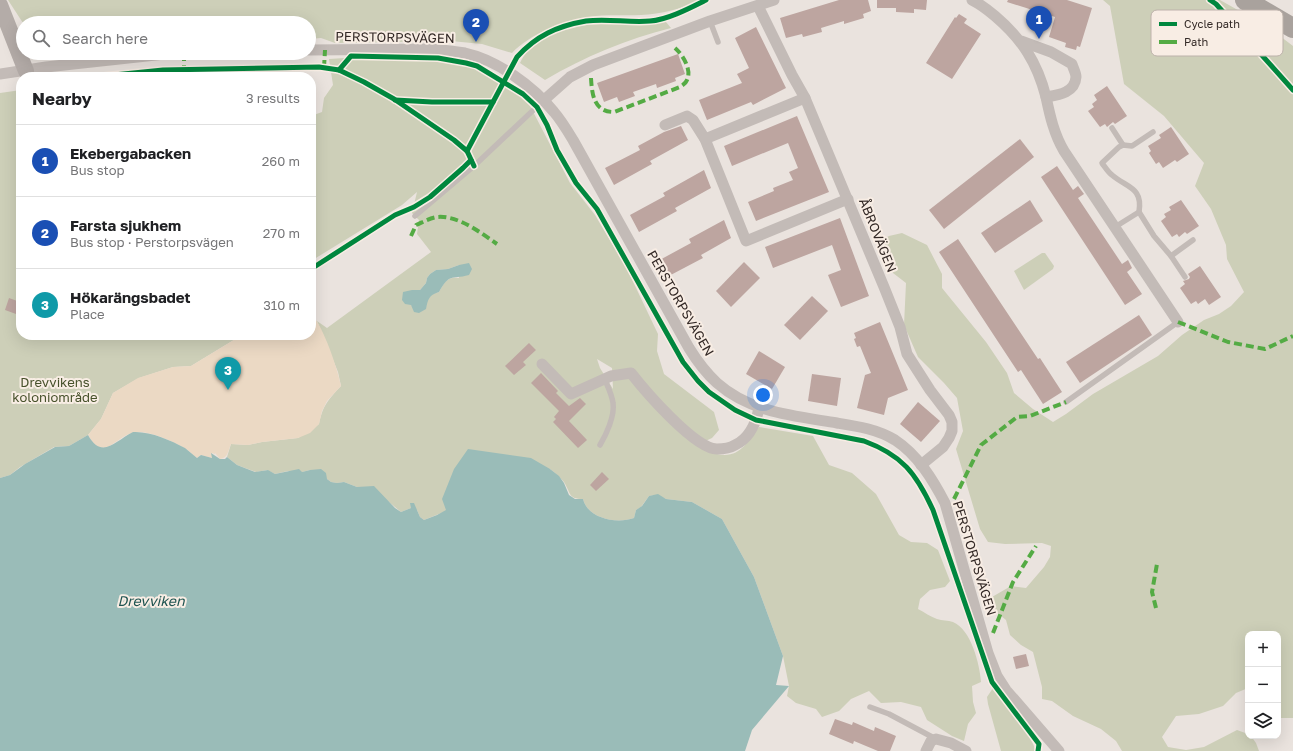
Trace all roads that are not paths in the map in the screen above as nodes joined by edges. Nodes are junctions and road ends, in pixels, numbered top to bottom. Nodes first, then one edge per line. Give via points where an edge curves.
1 (774, 0) edge
2 (972, 0) edge
3 (1246, 0) edge
4 (0, 5) edge
5 (758, 6) junction
6 (1263, 10) edge
7 (710, 21) junction
8 (1283, 22) edge
9 (0, 26) edge
10 (1283, 26) edge
11 (1293, 28) edge
12 (1293, 35) edge
13 (1021, 41) junction
14 (718, 42) dead end
15 (316, 50) edge
16 (16, 53) edge
17 (16, 59) edge
18 (17, 60) edge
19 (18, 60) edge
20 (115, 60) edge
21 (22, 71) junction
22 (0, 74) edge
23 (1046, 96) junction
24 (805, 98) junction
25 (544, 100) junction
26 (665, 125) dead end
27 (1112, 128) dead end
28 (1153, 132) dead end
29 (705, 139) junction
30 (1123, 145) junction
31 (848, 199) junction
32 (1139, 212) junction
33 (415, 216) dead end
34 (1115, 227) junction
35 (1193, 240) dead end
36 (1171, 256) junction
37 (1186, 277) dead end
38 (1178, 322) joint
39 (542, 364) dead end
40 (605, 380) junction
41 (1066, 402) dead end
42 (759, 408) junction
43 (600, 445) dead end
44 (921, 465) junction
45 (870, 706) dead end
46 (936, 739) junction
47 (926, 751) edge
48 (966, 751) edge
49 (1059, 751) edge

1 - 5 street
2 - 13 street via 1001,21
3 - 6 highway
4 - 16 main road
5 - 7 street
5 - 24 street, ÅBROVÄGEN
7 - 14 lane
7 - 25 street via 593,65 570,78
8 - 11 highway
9 - 17 main road
10 - 12 highway
13 - 23 street via 1034,63
13 - 23 street via 1051,52 1072,64 1076,76 1074,85 1066,92
15 - 25 street, PERSTORPSVÄGEN via 431,49 466,53 504,70
18 - 21 main road
19 - 21 main road
20 - 21 street
21 - 22 street
23 - 34 street via 1057,139
24 - 29 street
24 - 31 street, ÅBROVÄGEN
25 - 33 lane via 474,166
25 - 42 street, PERSTORPSVÄGEN via 573,140 688,348 716,383
26 - 29 street via 687,116 693,120
27 - 30 lane
28 - 30 lane via 1132,146
29 - 31 street via 746,241
30 - 32 lane via 1102,163 1111,174 1135,190 1141,202
31 - 44 street, ÅBROVÄGEN via 900,327 907,354 952,422 952,431 943,447
32 - 34 lane
32 - 36 lane
34 - 38 street
35 - 36 lane
36 - 37 lane
38 - 41 lane
39 - 40 street via 571,394
40 - 42 street via 611,376 631,373 682,428 716,450 740,443 753,427
40 - 43 lane via 614,405 607,433
42 - 44 street, PERSTORPSVÄGEN via 785,415 869,429 895,440
44 - 49 street, PERSTORPSVÄGEN via 935,483 945,503 997,676
45 - 46 lane
46 - 47 street via 931,741
46 - 48 street

